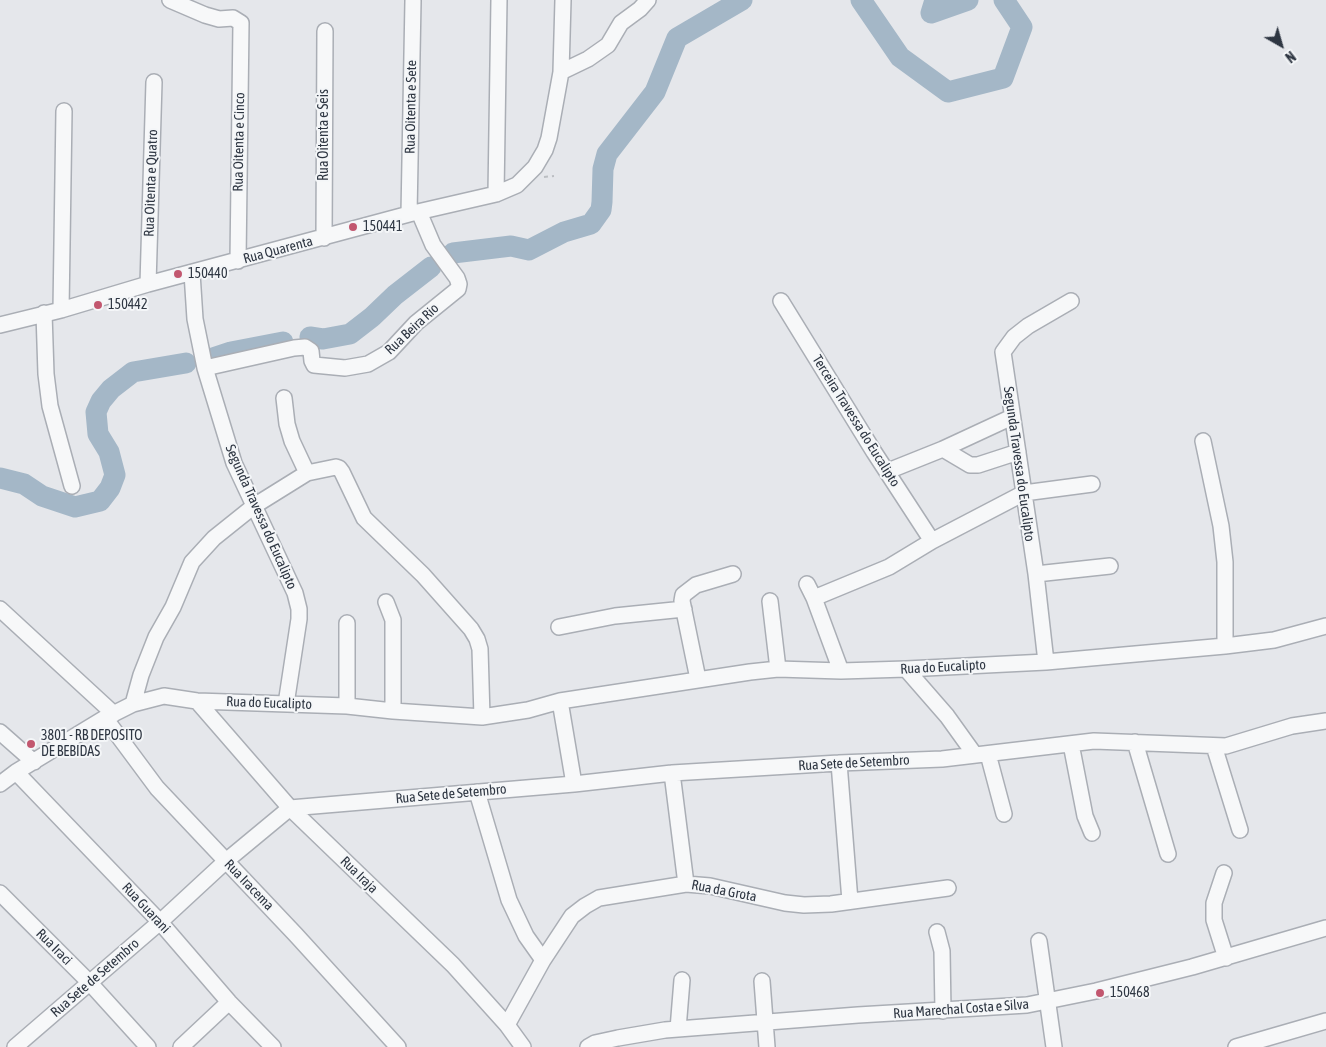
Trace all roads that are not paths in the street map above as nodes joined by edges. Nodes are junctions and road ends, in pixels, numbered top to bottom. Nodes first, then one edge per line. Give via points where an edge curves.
1 (170, 0) edge
2 (413, 0) edge
3 (499, 0) edge
4 (564, 0) edge
5 (648, 0) edge
6 (325, 31) dead end
7 (561, 72) junction
8 (154, 82) dead end
9 (64, 110) dead end
10 (496, 194) junction
11 (414, 213) junction
12 (324, 238) junction
13 (238, 261) junction
14 (192, 272) junction
15 (148, 284) junction
16 (780, 301) dead end
17 (1071, 301) dead end
18 (62, 310) junction
19 (44, 314) junction
20 (0, 325) edge
21 (205, 368) junction
22 (284, 398) dead end
23 (1012, 417) junction
24 (1203, 442) dead end
25 (943, 449) junction
26 (1018, 452) junction
27 (888, 471) junction
28 (307, 473) junction
29 (1092, 484) dead end
30 (72, 486) dead end
31 (1024, 493) junction
32 (254, 506) junction
33 (932, 541) junction
34 (1110, 566) dead end
35 (733, 574) dead end
36 (1036, 574) junction
37 (807, 584) dead end
38 (814, 598) junction
39 (770, 601) dead end
40 (386, 602) dead end
41 (0, 609) edge
42 (684, 609) junction
43 (346, 623) dead end
44 (1326, 626) edge
45 (559, 627) dead end
46 (1225, 646) junction
47 (1046, 662) junction
48 (778, 669) junction
49 (906, 669) junction
50 (840, 671) junction
51 (698, 679) junction
52 (197, 701) junction
53 (560, 701) junction
54 (133, 704) junction
55 (286, 704) junction
56 (347, 706) junction
57 (393, 712) junction
58 (110, 716) junction
59 (482, 717) junction
60 (1326, 721) edge
61 (0, 732) edge
62 (1135, 742) junction
63 (1071, 744) junction
64 (1214, 746) junction
65 (982, 755) junction
66 (34, 762) junction
67 (839, 763) junction
68 (16, 772) junction
69 (672, 773) junction
70 (0, 784) edge
71 (574, 784) junction
72 (477, 792) junction
73 (290, 808) junction
74 (1004, 814) dead end
75 (1240, 830) dead end
76 (1092, 833) dead end
77 (1168, 854) dead end
78 (226, 861) junction
79 (1224, 873) dead end
80 (686, 884) junction
81 (948, 888) dead end
82 (0, 892) edge
83 (850, 901) junction
84 (160, 922) junction
85 (1326, 928) edge
86 (937, 932) dead end
87 (1040, 941) dead end
88 (1226, 958) junction
89 (542, 960) junction
90 (682, 980) dead end
91 (762, 981) dead end
92 (89, 982) junction
93 (1047, 1001) junction
94 (229, 1002) junction
95 (943, 1011) junction
96 (1326, 1021) edge
97 (766, 1022) junction
98 (507, 1025) junction
99 (678, 1029) junction
100 (14, 1047) edge
101 (148, 1047) edge
102 (181, 1047) edge
103 (273, 1047) edge
104 (398, 1047) edge
105 (523, 1047) edge
106 (588, 1047) edge
107 (767, 1047) edge
108 (1054, 1047) edge
109 (1236, 1047) edge

1 - 13 street, Rua Oitenta e Cinco via 205,15 233,18 241,23
2 - 11 street, Rua Oitenta e Sete
3 - 10 street
4 - 7 street
5 - 7 street via 621,23 608,45
6 - 12 street, Rua Oitenta e Seis
7 - 10 street, Rua Quarenta via 546,150 524,179
8 - 15 street, Rua Oitenta e Quatro
9 - 18 street
10 - 11 street, Rua Quarenta
11 - 12 street, Rua Quarenta
11 - 21 street, Rua Beira Rio via 459,284 458,289 416,323 389,352 368,364 345,368 316,366 311,351 305,347
12 - 13 street, Rua Quarenta
13 - 14 street, Rua Quarenta
14 - 15 street, Rua Quarenta
14 - 21 street, Segunda Travessa do Eucalipto
15 - 18 street, Rua Quarenta
16 - 27 street, Terceira Travessa do Eucalipto
17 - 23 street, Segunda Travessa do Eucalipto via 1014,337 1003,352
18 - 19 street, Rua Quarenta
19 - 20 street, Rua Quarenta
19 - 30 street via 50,406
21 - 32 street, Segunda Travessa do Eucalipto via 234,462
22 - 28 street via 287,424
23 - 25 street
23 - 26 street, Segunda Travessa do Eucalipto
24 - 46 street via 1220,519 1225,562
25 - 26 street via 970,465
25 - 27 street
26 - 31 street, Segunda Travessa do Eucalipto
27 - 33 street, Terceira Travessa do Eucalipto
28 - 32 street
28 - 59 street via 339,468 364,518 424,575 471,629 480,649
29 - 31 street
31 - 33 street
31 - 36 street, Segunda Travessa do Eucalipto
32 - 54 street via 214,538 192,562 156,637
32 - 55 street, Segunda Travessa do Eucalipto via 295,593 299,609
33 - 38 street via 889,567
34 - 36 street
35 - 42 street via 686,591 682,601
36 - 47 street, Segunda Travessa do Eucalipto
37 - 38 street
38 - 50 street
39 - 48 street
40 - 57 street via 393,620
41 - 58 street, Rua Iracema
42 - 45 street via 615,616
42 - 51 street
43 - 56 street
44 - 46 street, Rua do Eucalipto via 1274,640
46 - 47 street, Rua do Eucalipto
47 - 49 street, Rua do Eucalipto
48 - 50 street, Rua do Eucalipto
48 - 51 street, Rua do Eucalipto
49 - 50 street, Rua do Eucalipto
49 - 65 street
51 - 53 street, Rua do Eucalipto
52 - 54 street, Rua do Eucalipto via 164,696
52 - 55 street, Rua do Eucalipto
52 - 73 street, Rua Iraja
53 - 59 street, Rua do Eucalipto
53 - 71 street
54 - 58 street, Rua do Eucalipto
55 - 56 street, Rua do Eucalipto
56 - 57 street, Rua do Eucalipto
57 - 59 street, Rua do Eucalipto
58 - 66 street, Rua do Eucalipto
58 - 78 street, Rua Iracema via 157,788
60 - 64 street, Rua Sete de Setembro via 1292,726 1226,746
61 - 66 street
62 - 63 street, Rua Sete de Setembro
62 - 64 street, Rua Sete de Setembro
62 - 77 street
63 - 65 street, Rua Sete de Setembro
63 - 76 street via 1085,816
64 - 75 street
65 - 67 street, Rua Sete de Setembro
65 - 74 street
66 - 68 street, Rua do Eucalipto
67 - 69 street, Rua Sete de Setembro
67 - 83 street
68 - 70 street, Rua do Eucalipto
68 - 84 street, Rua Guarani
69 - 71 street, Rua Sete de Setembro
69 - 80 street
71 - 72 street, Rua Sete de Setembro
72 - 73 street, Rua Sete de Setembro
72 - 89 street via 509,900
73 - 78 street, Rua Sete de Setembro
73 - 98 street, Rua Iraja via 453,965
78 - 84 street, Rua Sete de Setembro
78 - 104 street, Rua Iracema
79 - 88 street via 1214,903 1214,920
80 - 83 street, Rua da Grota via 710,886 796,905
80 - 89 street, Rua da Grota via 599,898 572,916
81 - 83 street, Rua da Grota
82 - 92 street, Rua Iraci
84 - 92 street, Rua Sete de Setembro
84 - 94 street, Rua Guarani
85 - 88 street, Rua Marechal Costa e Silva
86 - 95 street via 942,951
87 - 93 street
88 - 93 street, Rua Marechal Costa e Silva via 1096,992
89 - 98 street, Rua da Grota
90 - 99 street
91 - 97 street
92 - 100 street, Rua Sete de Setembro
92 - 101 street, Rua Iraci
93 - 95 street, Rua Marechal Costa e Silva
93 - 108 street
94 - 102 street
94 - 103 street, Rua Guarani
95 - 97 street, Rua Marechal Costa e Silva
96 - 109 street
97 - 99 street, Rua Marechal Costa e Silva
97 - 107 street
98 - 105 street, Rua Iraja
99 - 106 street, Rua Marechal Costa e Silva via 618,1038

